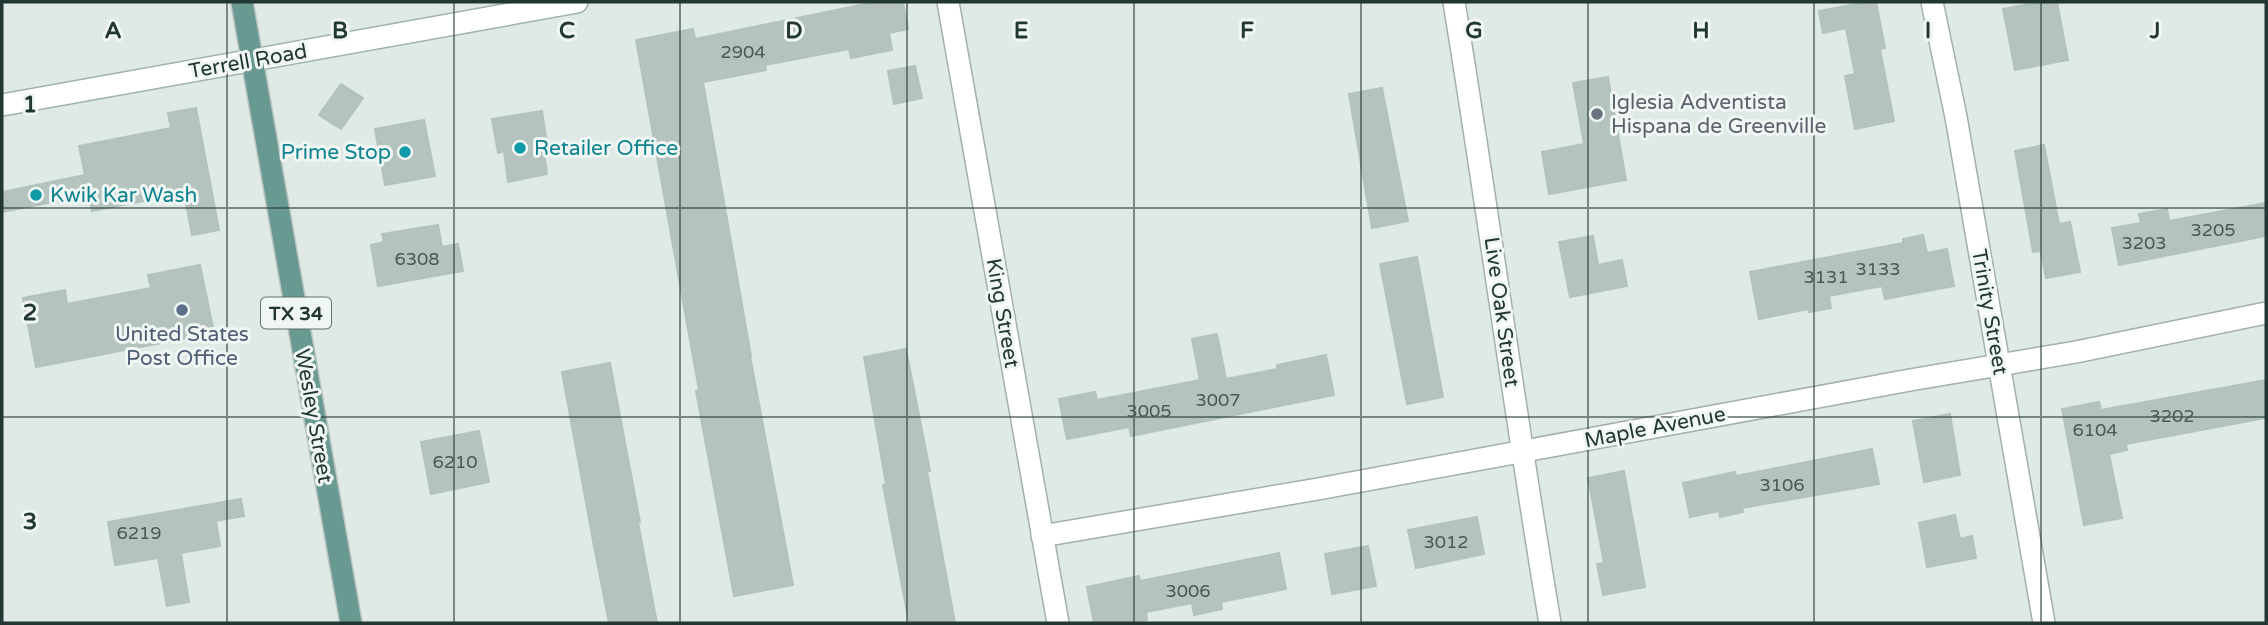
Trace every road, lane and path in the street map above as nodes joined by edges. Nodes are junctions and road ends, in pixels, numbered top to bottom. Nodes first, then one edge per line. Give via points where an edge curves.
1 (242, 2) edge
2 (577, 2) edge
3 (948, 2) edge
4 (1454, 2) edge
5 (1932, 2) edge
6 (252, 60) junction
7 (2, 105) edge
8 (2266, 313) edge
9 (1999, 364) junction
10 (1521, 452) junction
11 (1042, 536) junction
12 (351, 623) edge
13 (1058, 623) edge
14 (1549, 623) edge
15 (2044, 623) edge

1 - 6 main road, Wesley Street / TX 34
2 - 6 street, Terrell Road
3 - 11 street, King Street
4 - 10 street, Live Oak Street
5 - 9 street, Trinity Street
6 - 7 street, Terrell Road
6 - 12 main road, Wesley Street / TX 34
8 - 9 street, Maple Avenue
9 - 10 street, Maple Avenue
9 - 15 street, Trinity Street
10 - 11 street, Maple Avenue
10 - 14 street, Live Oak Street
11 - 13 street, King Street

